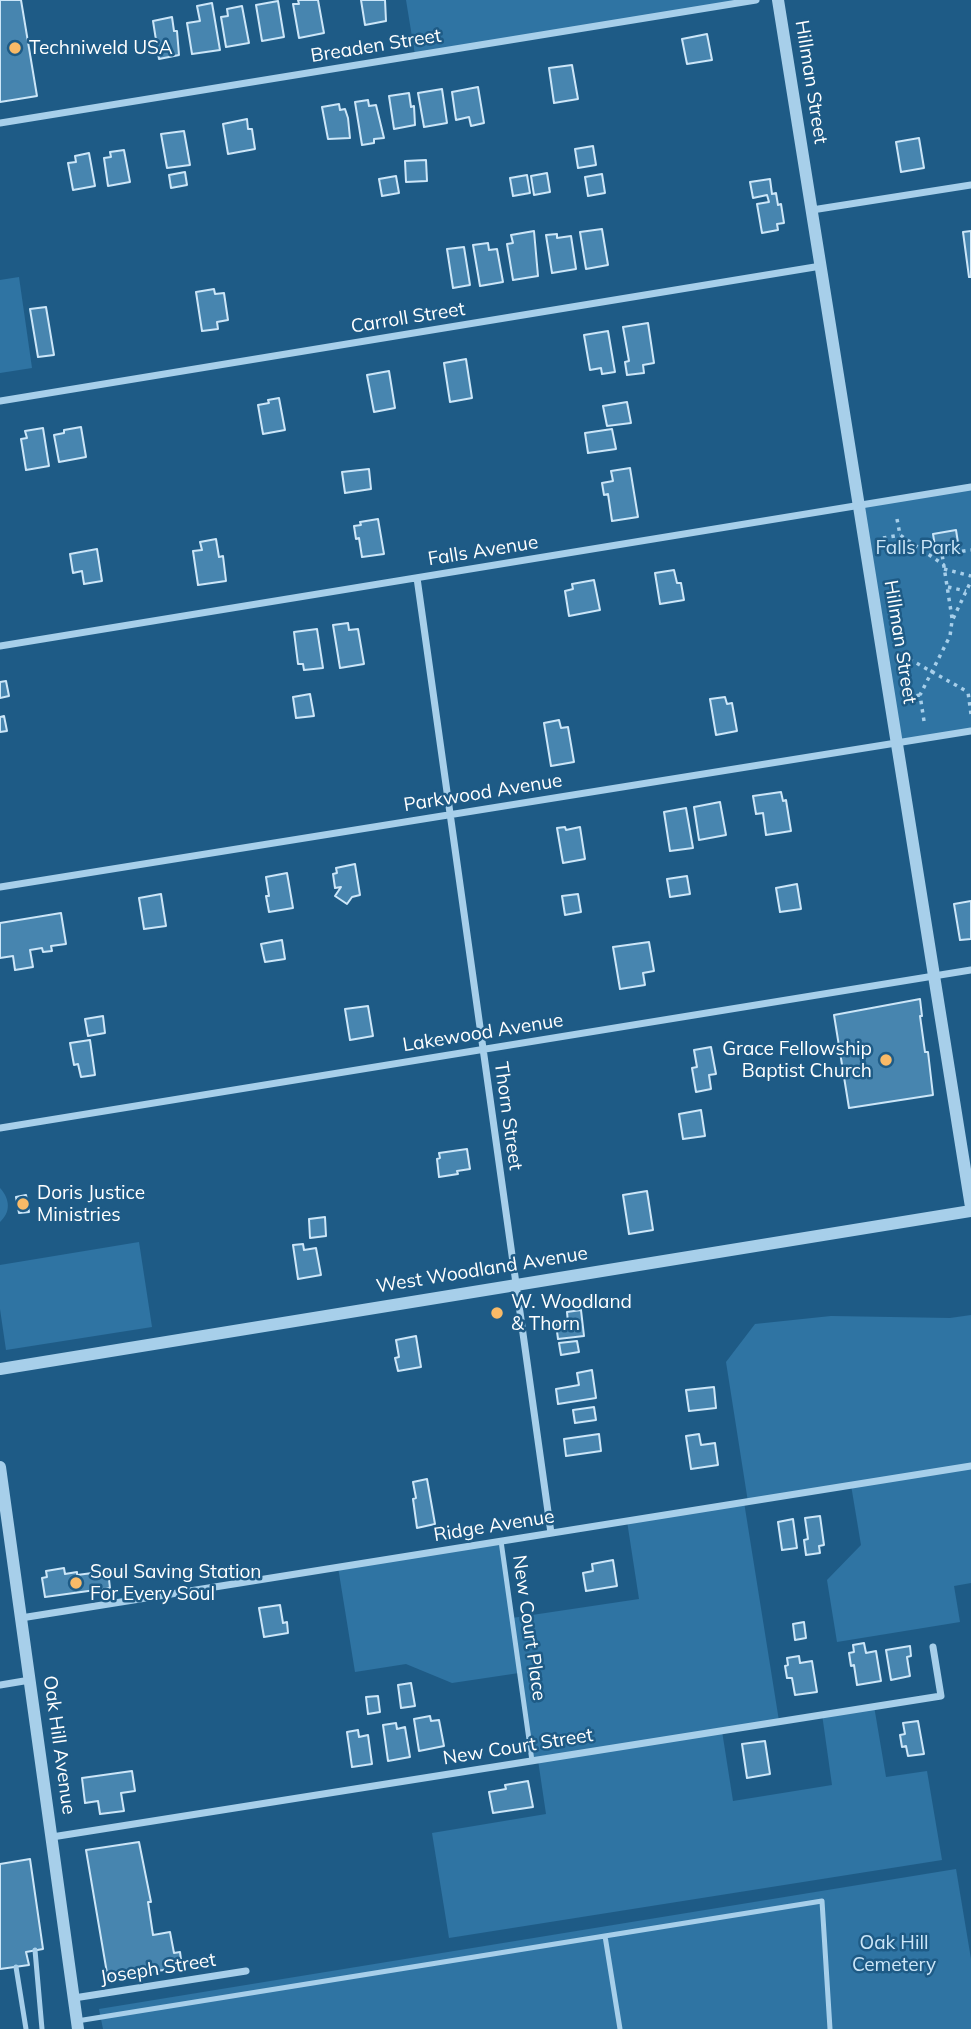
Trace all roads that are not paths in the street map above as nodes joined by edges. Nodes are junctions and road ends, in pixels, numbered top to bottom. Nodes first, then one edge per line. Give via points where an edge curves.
1 (757, 0) edge
2 (778, 0) edge
3 (0, 122) edge
4 (971, 185) edge
5 (812, 210) junction
6 (821, 266) junction
7 (0, 401) edge
8 (971, 487) edge
9 (859, 506) junction
10 (417, 578) junction
11 (0, 646) edge
12 (971, 731) edge
13 (897, 743) junction
14 (450, 815) junction
15 (0, 887) edge
16 (971, 970) edge
17 (934, 976) junction
18 (483, 1049) junction
19 (0, 1128) edge
20 (971, 1209) edge
21 (516, 1284) junction
22 (0, 1369) edge
23 (971, 1466) edge
24 (0, 1467) edge
25 (551, 1533) junction
26 (501, 1541) junction
27 (21, 1618) junction
28 (933, 1647) dead end
29 (30, 1680) junction
30 (0, 1685) edge
31 (532, 1760) junction
32 (52, 1837) junction
33 (605, 1936) junction
34 (35, 1950) dead end
35 (16, 1967) dead end
36 (246, 1971) dead end
37 (74, 1998) junction
38 (77, 2025) edge
39 (26, 2029) edge
40 (42, 2029) edge
41 (620, 2029) edge
42 (830, 2029) edge

1 - 3 street, Breaden Street
2 - 5 street, Hillman Street
4 - 5 street
5 - 6 street, Hillman Street
6 - 7 street, Carroll Street
6 - 9 street, Hillman Street
8 - 9 street, Falls Avenue
9 - 10 street, Falls Avenue
9 - 13 street, Hillman Street
10 - 11 street, Falls Avenue
10 - 14 street, Thorn Street
12 - 13 street, Parkwood Avenue
13 - 14 street, Parkwood Avenue
13 - 17 street, Hillman Street
14 - 15 street, Parkwood Avenue
14 - 18 street, Thorn Street
16 - 17 street, Lakewood Avenue
17 - 18 street, Lakewood Avenue
17 - 20 street, Hillman Street
18 - 19 street, Lakewood Avenue
18 - 21 street, Thorn Street
20 - 21 street, West Woodland Avenue
21 - 22 street, West Woodland Avenue
21 - 25 street, Thorn Street
23 - 25 street, Ridge Avenue
24 - 27 street, Oak Hill Avenue
25 - 26 street, Ridge Avenue
26 - 27 street, Ridge Avenue
26 - 31 lane, New Court Place
27 - 29 street, Oak Hill Avenue
28 - 31 street, New Court Street via 941,1696
29 - 30 street
29 - 32 street, Oak Hill Avenue
31 - 32 street, New Court Street
32 - 37 street, Oak Hill Avenue
33 - 38 lane
33 - 41 lane
33 - 42 lane via 822,1900
34 - 40 lane
35 - 39 lane
36 - 37 street, Joseph Street
37 - 38 street, Oak Hill Avenue

